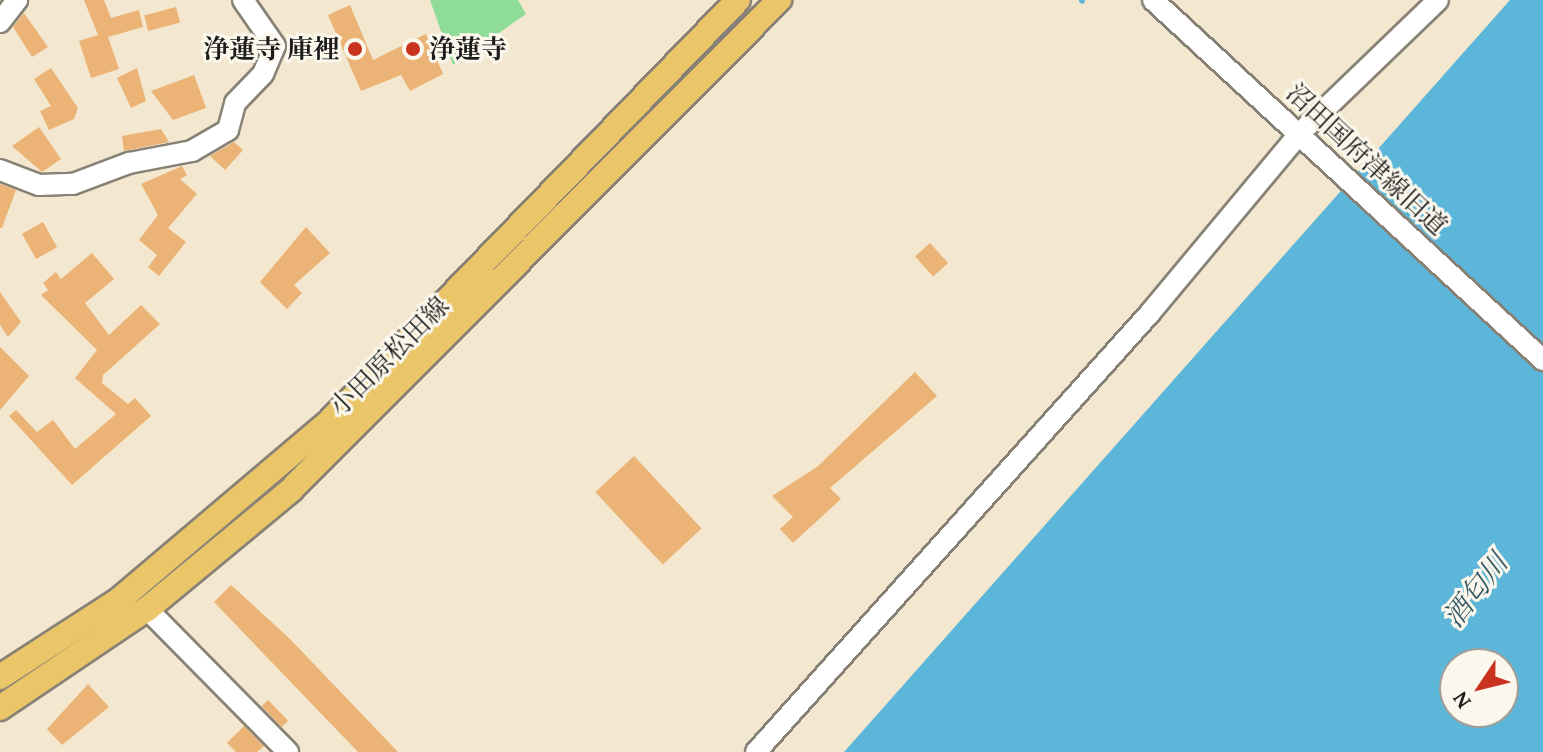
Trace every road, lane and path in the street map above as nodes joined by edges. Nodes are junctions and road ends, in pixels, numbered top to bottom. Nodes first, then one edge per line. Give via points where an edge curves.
1 (17, 0) edge
2 (243, 0) edge
3 (738, 0) edge
4 (779, 0) edge
5 (1153, 0) edge
6 (1438, 0) edge
7 (0, 22) edge
8 (1301, 132) junction
9 (0, 170) edge
10 (1543, 360) edge
11 (147, 609) junction
12 (0, 677) edge
13 (0, 708) edge
14 (288, 752) edge
15 (756, 752) edge

1 - 7 street
2 - 9 street via 275,46 263,74 235,103 228,130 192,151 129,163 73,184 39,185
3 - 12 main road, 小田原松田線 via 330,421 119,600
4 - 11 main road, 小田原松田線 via 386,401
5 - 8 street, 沼田国府津線旧道
6 - 8 street
8 - 10 street, 沼田国府津線旧道
8 - 15 street via 1150,313
11 - 13 main road, 小田原松田線
11 - 14 street

